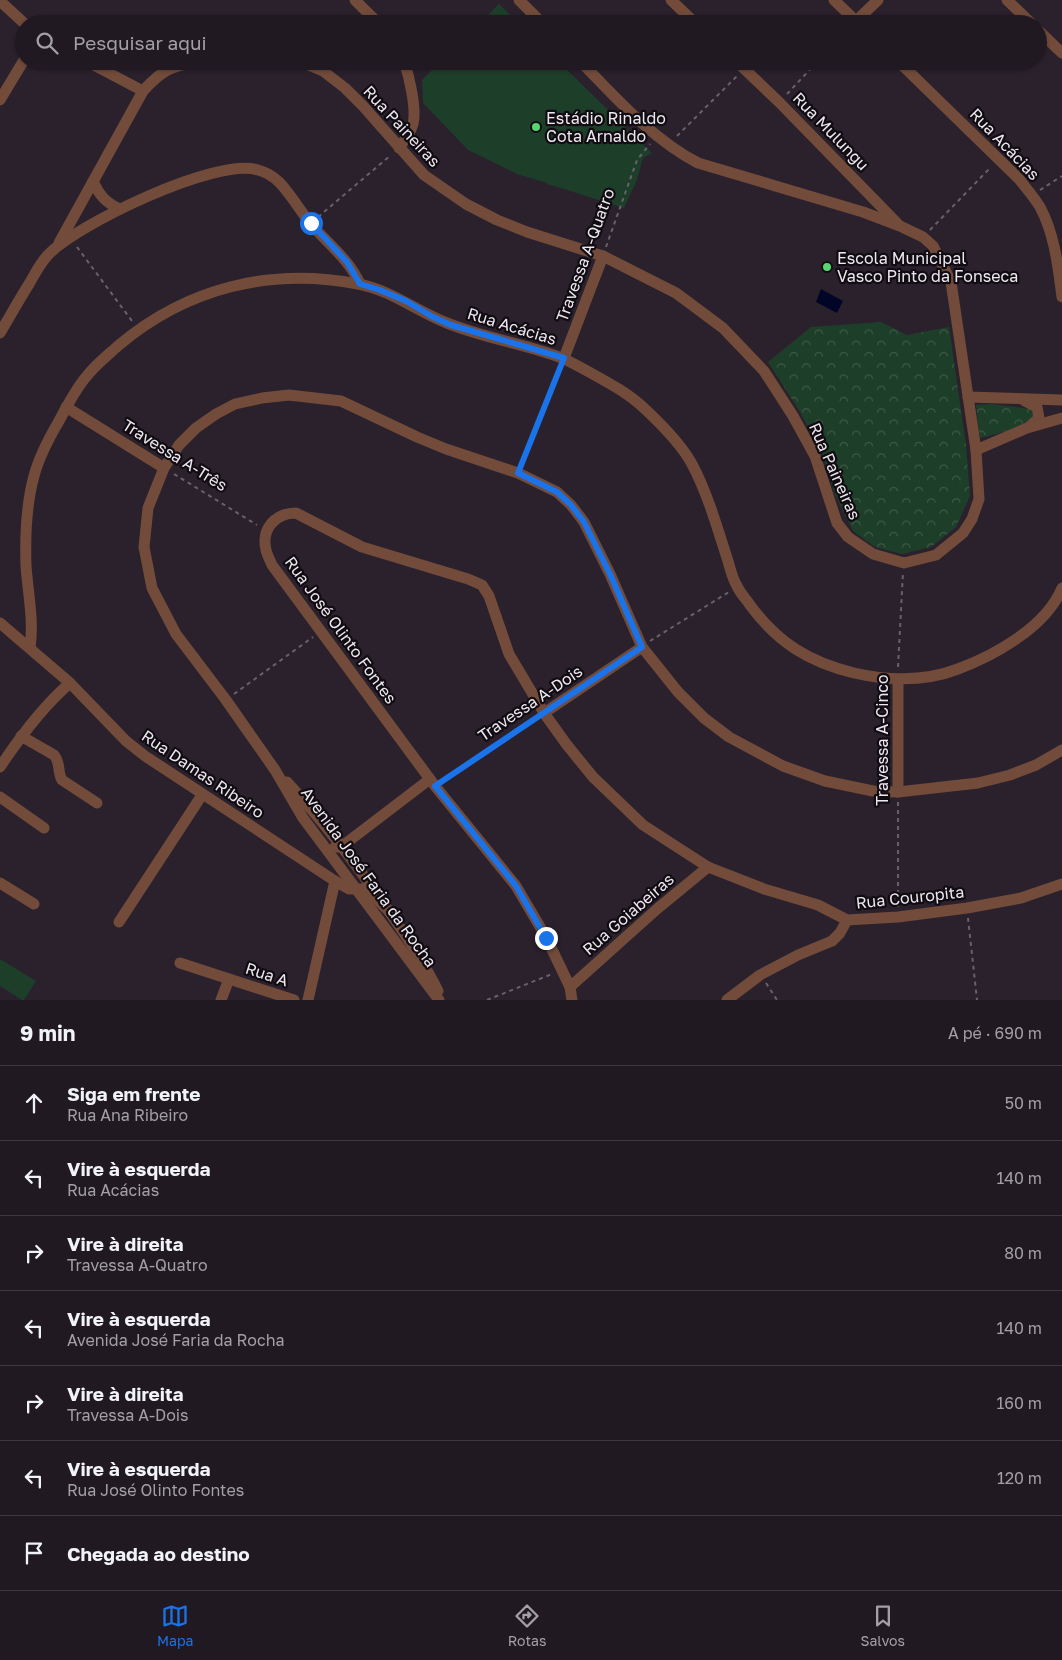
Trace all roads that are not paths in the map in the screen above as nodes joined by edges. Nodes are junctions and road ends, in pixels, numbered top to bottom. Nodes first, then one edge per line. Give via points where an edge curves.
1 (355, 0) edge
2 (519, 0) edge
3 (671, 0) edge
4 (834, 0) edge
5 (878, 0) edge
6 (1007, 0) edge
7 (0, 1) edge
8 (15, 15) edge
9 (370, 15) edge
10 (534, 15) edge
11 (687, 15) edge
12 (850, 15) edge
13 (865, 15) edge
14 (1023, 15) edge
15 (1047, 38) edge
16 (1062, 52) edge
17 (18, 70) edge
18 (103, 70) edge
19 (167, 70) edge
20 (320, 70) edge
21 (407, 70) edge
22 (589, 70) edge
23 (745, 70) edge
24 (907, 70) edge
25 (143, 91) junction
26 (0, 100) edge
27 (399, 148) junction
28 (94, 180) junction
29 (120, 209) junction
30 (900, 226) junction
31 (57, 246) junction
32 (603, 256) junction
33 (360, 284) junction
34 (1062, 297) edge
35 (0, 333) edge
36 (564, 358) junction
37 (968, 397) junction
38 (1021, 399) junction
39 (1062, 400) edge
40 (66, 407) junction
41 (1062, 418) edge
42 (1027, 428) junction
43 (976, 450) junction
44 (164, 468) junction
45 (1062, 588) edge
46 (0, 623) edge
47 (642, 647) junction
48 (30, 648) junction
49 (898, 680) junction
50 (70, 683) junction
51 (544, 713) junction
52 (21, 736) junction
53 (1062, 750) edge
54 (0, 768) edge
55 (275, 770) junction
56 (433, 783) junction
57 (898, 792) junction
58 (202, 795) junction
59 (0, 797) edge
60 (97, 803) dead end
61 (303, 818) junction
62 (44, 828) dead end
63 (341, 846) junction
64 (708, 867) junction
65 (335, 881) junction
66 (0, 883) edge
67 (1062, 884) edge
68 (357, 890) junction
69 (34, 904) dead end
70 (390, 912) junction
71 (847, 920) junction
72 (119, 922) dead end
73 (180, 963) dead end
74 (229, 979) junction
75 (570, 988) junction
76 (221, 1000) edge
77 (294, 1000) edge
78 (308, 1000) edge
79 (441, 1000) edge
80 (572, 1000) edge
81 (727, 1000) edge

1 - 9 street
2 - 10 street
3 - 11 street
4 - 12 street
5 - 13 street
6 - 14 street
7 - 8 street
15 - 16 street
17 - 26 street
18 - 25 street
19 - 25 street via 157,75
20 - 27 street, Rua Paineiras via 345,88
21 - 27 street via 413,126
22 - 30 street via 656,136 698,163
23 - 30 street, Rua Mulungu
24 - 34 street, Rua Acácias via 1019,179 1032,196 1055,247
25 - 28 street
27 - 32 street, Rua Paineiras via 424,175 466,204 527,232
28 - 29 street via 103,198
28 - 31 street
29 - 31 street
29 - 33 street via 193,179 243,168 255,169 279,182 347,262
30 - 37 street via 923,237 933,246 951,282
31 - 35 street via 46,257
32 - 36 street, Travessa A-Quatro
32 - 43 street, Rua Paineiras via 676,293 741,345 764,371 815,456 837,523 848,537 873,554 904,563 936,555 963,533 972,519 978,499
33 - 36 street, Rua Acácias via 406,301 451,325
33 - 40 street, Rua Acácias via 300,278 263,280 206,294 138,329 86,377
36 - 49 street, Rua Acácias via 622,390 667,431 692,463 737,586 764,623 788,644 828,666
37 - 38 street
37 - 43 street
38 - 39 street
38 - 42 street via 1038,410 1039,418
40 - 44 street, Travessa A-Três
40 - 48 street, Rua Acácias via 35,472 26,521 26,566 33,630
41 - 42 street
42 - 43 street
44 - 47 street, Avenida José Faria da Rocha via 196,428 235,404 289,395 341,401 417,438 518,473 557,492 584,522
44 - 55 street, Avenida José Faria da Rocha via 148,508 144,547 152,588 176,634
45 - 49 street, Rua Acácias via 1038,621 986,657 954,671
46 - 48 street, Rua Damas Ribeiro
47 - 51 street, Travessa A-Dois
47 - 57 street, Avenida José Faria da Rocha via 678,692 729,737 783,766 826,781 873,791
48 - 50 street, Rua Damas Ribeiro
49 - 57 street, Travessa A-Cinco
50 - 52 street
50 - 58 street, Rua Damas Ribeiro via 126,741
51 - 56 street, Rua José Olinto Fontes via 509,654 489,596 482,585 362,547 296,513 276,518 266,530 265,549 272,565
51 - 64 street via 593,778 644,825
52 - 54 street
52 - 60 street via 54,755 62,780
53 - 57 street, Avenida José Faria da Rocha via 1010,775
55 - 61 street, Avenida José Faria da Rocha
55 - 63 street, Avenida José Faria da Rocha
56 - 63 street
56 - 75 street, Rua José Olinto Fontes via 516,886
58 - 65 street, Rua Damas Ribeiro
58 - 72 street
59 - 62 street
61 - 63 street via 335,847
61 - 68 street, Avenida José Faria da Rocha
63 - 70 street, Avenida José Faria da Rocha
64 - 71 street, Rua Couropita via 764,889 818,905
64 - 75 street, Rua Goiabeiras
65 - 68 street, Rua Damas Ribeiro
65 - 78 street
66 - 69 street
67 - 71 street, Rua Couropita via 1021,898 966,908
68 - 70 street, Rua Damas Ribeiro via 369,892
68 - 79 street, Avenida José Faria da Rocha
70 - 79 street, Avenida José Faria da Rocha via 416,949
71 - 81 street via 832,941 760,975
73 - 74 street, Rua A
74 - 76 street, Rua A
74 - 77 street, Rua A
75 - 80 street, Rua José Olinto Fontes

